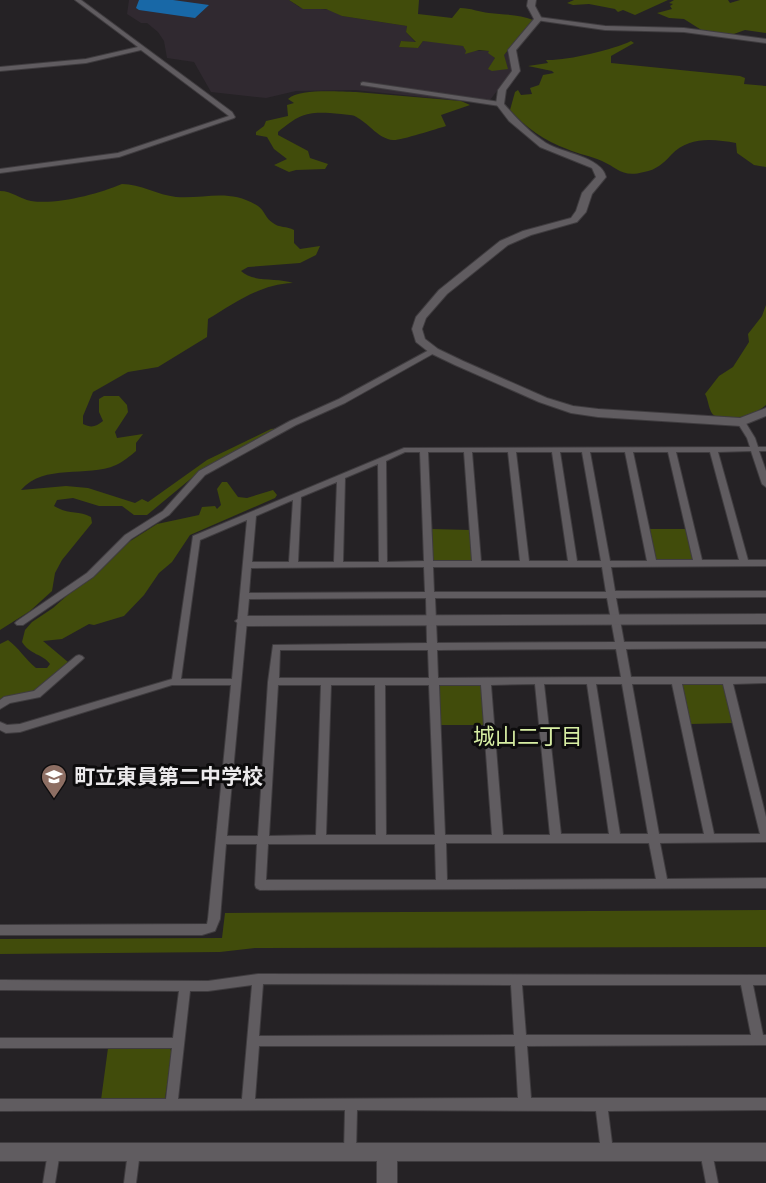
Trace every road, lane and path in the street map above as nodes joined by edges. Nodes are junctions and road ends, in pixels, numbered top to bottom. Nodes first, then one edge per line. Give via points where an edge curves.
1 (78, 0) edge
2 (532, 0) edge
3 (538, 19) junction
4 (766, 41) edge
5 (142, 48) junction
6 (0, 69) edge
7 (363, 84) dead end
8 (500, 104) junction
9 (0, 171) edge
10 (434, 351) junction
11 (766, 412) edge
12 (741, 422) junction
13 (628, 449) junction
14 (671, 449) junction
15 (713, 449) junction
16 (755, 449) junction
17 (766, 449) edge
18 (424, 450) junction
19 (468, 450) junction
20 (512, 450) junction
21 (556, 450) junction
22 (586, 450) junction
23 (382, 460) junction
24 (340, 478) junction
25 (766, 484) edge
26 (297, 496) junction
27 (252, 515) junction
28 (744, 563) junction
29 (766, 563) edge
30 (429, 564) junction
31 (477, 564) junction
32 (525, 564) junction
33 (573, 564) junction
34 (606, 564) junction
35 (652, 564) junction
36 (698, 564) junction
37 (248, 565) junction
38 (293, 565) junction
39 (338, 565) junction
40 (383, 565) junction
41 (611, 594) junction
42 (766, 594) edge
43 (244, 596) junction
44 (430, 596) junction
45 (766, 619) edge
46 (431, 620) junction
47 (616, 620) junction
48 (242, 621) junction
49 (20, 623) dead end
50 (620, 645) junction
51 (766, 645) edge
52 (432, 646) junction
53 (79, 658) dead end
54 (626, 680) junction
55 (676, 680) junction
56 (727, 680) junction
57 (766, 680) edge
58 (326, 681) junction
59 (380, 681) junction
60 (433, 681) junction
61 (486, 681) junction
62 (539, 681) junction
63 (591, 681) junction
64 (176, 682) junction
65 (236, 682) junction
66 (273, 682) junction
67 (0, 705) edge
68 (0, 726) edge
69 (615, 838) junction
70 (654, 838) junction
71 (710, 838) junction
72 (766, 838) edge
73 (321, 839) junction
74 (498, 839) junction
75 (556, 839) junction
76 (222, 840) junction
77 (262, 840) junction
78 (381, 840) junction
79 (441, 840) junction
80 (766, 883) edge
81 (442, 884) junction
82 (662, 884) junction
83 (0, 930) edge
84 (258, 979) junction
85 (516, 979) junction
86 (746, 980) junction
87 (766, 980) edge
88 (0, 985) edge
89 (185, 986) junction
90 (520, 1040) junction
91 (762, 1040) edge
92 (253, 1041) junction
93 (0, 1043) edge
94 (179, 1043) junction
95 (525, 1104) junction
96 (766, 1104) edge
97 (0, 1105) edge
98 (171, 1105) junction
99 (248, 1105) junction
100 (351, 1105) junction
101 (601, 1105) junction
102 (607, 1151) junction
103 (0, 1152) edge
104 (54, 1152) junction
105 (134, 1152) junction
106 (350, 1152) junction
107 (387, 1152) junction
108 (706, 1152) junction
109 (766, 1152) edge
110 (49, 1183) edge
111 (130, 1183) edge
112 (387, 1183) edge
113 (712, 1183) edge

1 - 5 street
2 - 3 street
3 - 4 street via 605,28 684,30
3 - 8 street via 512,50 516,71 502,90
5 - 6 street via 86,61
5 - 9 street via 232,117 119,155
7 - 8 street
8 - 10 street via 543,145 595,166 601,177 587,193 574,220 504,243 443,292 421,318 417,329 420,340
10 - 12 street via 570,409
10 - 49 street via 202,473 166,513 128,537 90,575
11 - 12 street
12 - 16 street
13 - 14 street
13 - 22 street
13 - 35 street
14 - 15 street
14 - 36 street
15 - 16 street
15 - 28 street
16 - 17 street
16 - 25 street
18 - 19 street
18 - 23 street via 404,450
18 - 30 street
19 - 20 street
19 - 31 street
20 - 21 street
20 - 32 street
21 - 22 street
21 - 33 street
22 - 34 street
23 - 24 street
23 - 40 street
24 - 26 street
24 - 39 street
26 - 27 street
26 - 38 street
27 - 37 street
27 - 64 street via 196,538
28 - 29 street
28 - 36 street
30 - 31 street
30 - 40 street
30 - 44 street
31 - 32 street
32 - 33 street
33 - 34 street
34 - 35 street
34 - 41 street
35 - 36 street
37 - 38 street
37 - 43 street
38 - 39 street
39 - 40 street
41 - 42 street
41 - 44 street
41 - 47 street
43 - 44 street
43 - 48 street
44 - 46 street
45 - 47 street
46 - 47 street
46 - 48 street
46 - 52 street
47 - 50 street
48 - 65 street
50 - 51 street
50 - 52 street
50 - 54 street
52 - 60 street
52 - 66 street via 276,647
53 - 67 street via 37,694
54 - 55 street
54 - 63 street
54 - 70 street
55 - 56 street
55 - 71 street
56 - 57 street
56 - 72 street
58 - 59 street
58 - 66 street
58 - 73 street
59 - 60 street
59 - 78 street
60 - 61 street
60 - 79 street
61 - 62 street
61 - 74 street
62 - 63 street
62 - 75 street
63 - 69 street
64 - 65 street
64 - 68 street via 20,728
65 - 76 street
66 - 77 street
69 - 70 street
69 - 75 street
70 - 71 street
70 - 82 street
71 - 72 street
73 - 77 street
73 - 78 street
74 - 75 street
74 - 79 street
76 - 77 street
76 - 83 street via 211,928
77 - 81 street via 260,885
78 - 79 street
79 - 81 street
80 - 82 street
81 - 82 street
84 - 85 street
84 - 89 street
84 - 92 street
85 - 86 street
85 - 90 street
86 - 87 street
86 - 91 street
88 - 89 street
89 - 94 street
90 - 91 street
90 - 92 street
90 - 95 street
92 - 99 street
93 - 94 street
94 - 98 street
95 - 100 street
95 - 101 street
96 - 101 street
97 - 98 street
98 - 99 street
99 - 100 street
100 - 106 street
101 - 102 street
102 - 107 street
102 - 108 street
103 - 104 street
104 - 105 street
104 - 110 street
105 - 106 street
105 - 111 street
106 - 107 street
107 - 112 street
108 - 109 street
108 - 113 street

